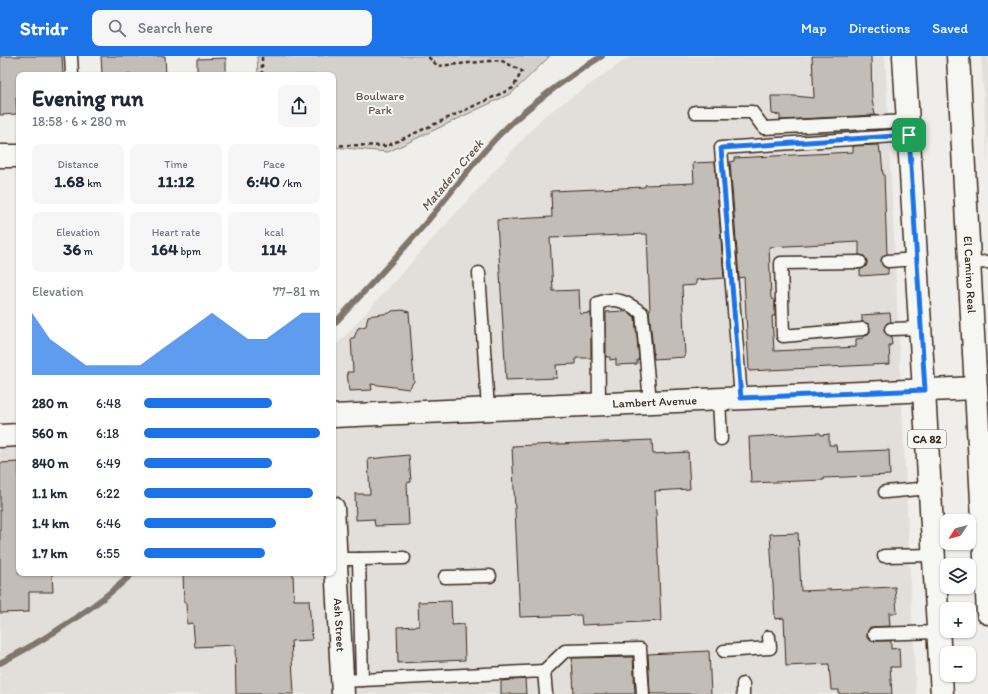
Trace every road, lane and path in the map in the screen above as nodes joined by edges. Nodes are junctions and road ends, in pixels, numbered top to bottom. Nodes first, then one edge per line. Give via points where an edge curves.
1 (71, 56) edge
2 (262, 56) edge
3 (427, 56) edge
4 (904, 56) edge
5 (958, 56) edge
6 (72, 72) edge
7 (262, 72) edge
8 (695, 112) dead end
9 (909, 128) junction
10 (336, 146) edge
11 (0, 156) edge
12 (16, 156) edge
13 (917, 259) junction
14 (888, 261) dead end
15 (860, 262) dead end
16 (979, 262) edge
17 (479, 273) dead end
18 (921, 328) junction
19 (863, 329) dead end
20 (891, 329) dead end
21 (976, 388) junction
22 (925, 390) junction
23 (741, 398) junction
24 (719, 399) junction
25 (650, 402) junction
26 (599, 404) junction
27 (488, 409) junction
28 (336, 416) edge
29 (16, 435) edge
30 (0, 436) edge
31 (721, 439) dead end
32 (930, 488) junction
33 (885, 492) dead end
34 (934, 555) junction
35 (884, 556) dead end
36 (404, 558) dead end
37 (336, 559) joint
38 (359, 559) junction
39 (490, 576) dead end
40 (445, 577) dead end
41 (987, 590) edge
42 (988, 613) edge
43 (938, 632) junction
44 (874, 634) dead end
45 (770, 637) dead end
46 (724, 651) dead end
47 (544, 671) junction
48 (349, 685) edge
49 (546, 694) edge
50 (643, 694) edge
51 (942, 694) edge

1 - 6 lane
2 - 7 path
3 - 10 path via 438,66 500,60 522,71 513,88 387,146
4 - 9 main road, CA 82
5 - 16 main road, El Camino Real
8 - 9 lane via 752,112 764,128
9 - 13 main road, CA 82
9 - 23 lane via 721,148
11 - 12 main road
13 - 14 lane
13 - 18 main road, CA 82
15 - 19 lane via 781,263 783,336
16 - 21 main road, El Camino Real
17 - 27 lane
18 - 20 lane
18 - 22 main road, CA 82
21 - 22 main road, Lambert Avenue
21 - 41 main road, El Camino Real
22 - 23 main road, Lambert Avenue
22 - 32 main road, CA 82
23 - 24 main road, Lambert Avenue
24 - 25 main road, Lambert Avenue
24 - 31 lane
25 - 26 main road, Lambert Avenue
25 - 26 lane via 642,313 623,301 605,300 598,303
26 - 27 main road, Lambert Avenue
27 - 28 main road, Lambert Avenue
29 - 30 main road
32 - 33 lane
32 - 34 main road, CA 82
34 - 35 lane
34 - 43 main road, CA 82
36 - 38 lane
37 - 38 lane
37 - 48 main road, Ash Street
38 - 48 lane
39 - 40 lane
41 - 42 main road, El Camino Real
43 - 44 lane
43 - 51 main road, CA 82
45 - 46 lane via 770,648
47 - 48 lane
47 - 49 lane
47 - 50 lane via 565,651 640,650

